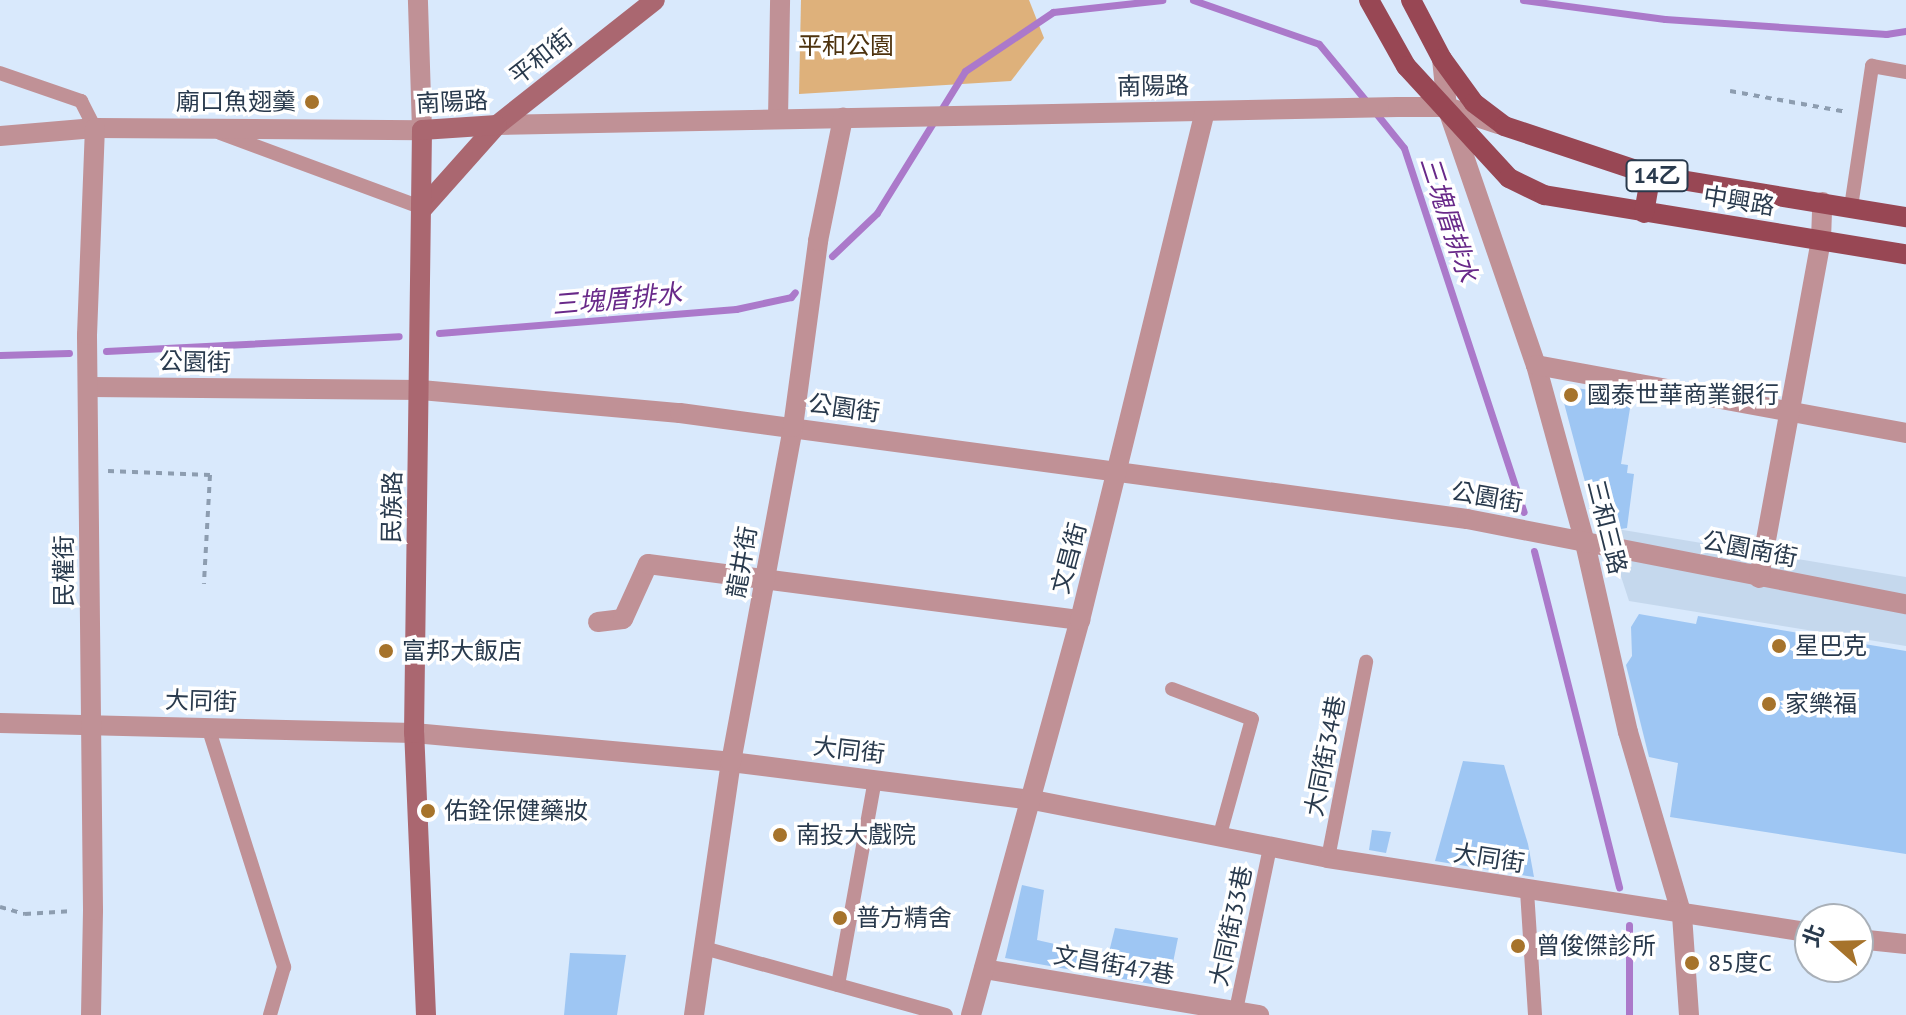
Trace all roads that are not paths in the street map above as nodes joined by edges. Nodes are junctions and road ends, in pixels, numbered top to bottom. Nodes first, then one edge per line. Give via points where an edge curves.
1 (418, 0) edge
2 (655, 0) edge
3 (780, 0) edge
4 (1369, 0) edge
5 (1411, 0) edge
6 (1442, 59) junction
7 (1906, 72) edge
8 (0, 73) edge
9 (1447, 107) junction
10 (1205, 111) junction
11 (843, 118) junction
12 (778, 119) junction
13 (497, 125) junction
14 (1504, 126) junction
15 (95, 128) junction
16 (209, 129) junction
17 (422, 130) junction
18 (0, 136) edge
19 (1651, 175) junction
20 (1822, 202) junction
21 (1851, 207) junction
22 (423, 208) junction
23 (1644, 213) junction
24 (1906, 217) edge
25 (1821, 240) junction
26 (1906, 254) edge
27 (1536, 365) junction
28 (90, 387) junction
29 (421, 390) junction
30 (1787, 413) junction
31 (793, 427) junction
32 (1906, 433) edge
33 (1119, 471) junction
34 (1585, 543) junction
35 (766, 578) junction
36 (1759, 578) junction
37 (1906, 604) edge
38 (1080, 620) junction
39 (598, 622) dead end
40 (1366, 662) dead end
41 (1172, 689) dead end
42 (0, 723) edge
43 (90, 724) junction
44 (208, 727) junction
45 (414, 733) junction
46 (731, 762) junction
47 (875, 780) junction
48 (1033, 800) junction
49 (1219, 838) junction
50 (1270, 847) junction
51 (1328, 858) junction
52 (1527, 891) junction
53 (1682, 915) junction
54 (1794, 931) edge
55 (1874, 941) edge
56 (1906, 944) edge
57 (704, 948) junction
58 (984, 969) junction
59 (838, 985) junction
60 (1235, 1014) edge
61 (91, 1015) edge
62 (270, 1015) edge
63 (426, 1015) edge
64 (694, 1015) edge
65 (946, 1015) edge
66 (971, 1015) edge
67 (1259, 1015) edge
68 (1535, 1015) edge
69 (1689, 1015) edge

1 - 17 street, 民族路
2 - 13 main road, 平和街
3 - 12 street
4 - 9 main road, 中興路 / 14乙 via 1406,66
5 - 6 main road, 中興路 / 14乙
6 - 9 street, 三和三路
6 - 14 main road, 中興路 / 14乙 via 1474,103
7 - 21 lane via 1872,66
8 - 15 lane via 81,101
9 - 10 street, 南陽路
9 - 14 street
9 - 23 main road, 中興路 / 14乙 via 1509,178 1544,195
9 - 27 street, 三和三路
10 - 11 street, 南陽路
10 - 33 street, 文昌街
11 - 12 street, 南陽路
11 - 31 street, 龍井街 via 818,241
12 - 13 street, 南陽路
13 - 17 main road, 南陽路
13 - 22 main road, 平和街
14 - 19 main road, 中興路 / 14乙
15 - 16 street, 南陽路
15 - 18 street, 南陽路
15 - 28 street, 民權街 via 87,335
16 - 17 street, 南陽路
16 - 22 lane
17 - 22 main road, 民族路
19 - 20 main road, 中興路 / 14乙
19 - 23 main road
20 - 21 main road, 中興路 / 14乙
20 - 25 street
21 - 24 main road, 中興路 / 14乙
22 - 29 main road, 民族路
23 - 25 main road, 中興路 / 14乙
25 - 26 main road, 中興路 / 14乙
25 - 30 street
27 - 30 street
27 - 34 street, 三和三路
28 - 29 street, 公園街
28 - 43 street, 民權街
29 - 31 street, 公園街
29 - 45 main road, 民族路
30 - 32 street
30 - 36 street
31 - 33 street, 公園街
31 - 35 street, 龍井街
33 - 34 street, 公園街 via 1467,519
33 - 38 street, 文昌街
34 - 36 street, 公園南街
34 - 53 street, 三和三路 via 1628,732
35 - 38 street
35 - 39 street via 648,564 623,619
35 - 46 street, 龍井街
36 - 37 street, 公園南街
38 - 48 street, 文昌街
40 - 51 lane, 大同街34巷
41 - 49 lane via 1252,719
42 - 43 street, 大同街
43 - 44 street, 大同街
43 - 61 street, 民權街
44 - 45 street, 大同街
44 - 62 lane via 284,967
45 - 46 street, 大同街
45 - 63 main road, 民族路
46 - 47 street, 大同街
46 - 57 street, 龍井街
47 - 48 street, 大同街
47 - 59 lane
48 - 49 street, 大同街
48 - 58 street, 文昌街
49 - 50 street, 大同街
50 - 51 street, 大同街
50 - 60 lane, 大同街33巷
51 - 52 street, 大同街
52 - 53 street, 大同街
52 - 68 lane
53 - 54 street, 大同街
53 - 69 street, 三和三路
55 - 56 street
57 - 59 lane
57 - 64 street, 龍井街
58 - 60 street, 文昌街47巷
58 - 66 street, 文昌街
59 - 65 lane
60 - 67 street, 文昌街47巷

